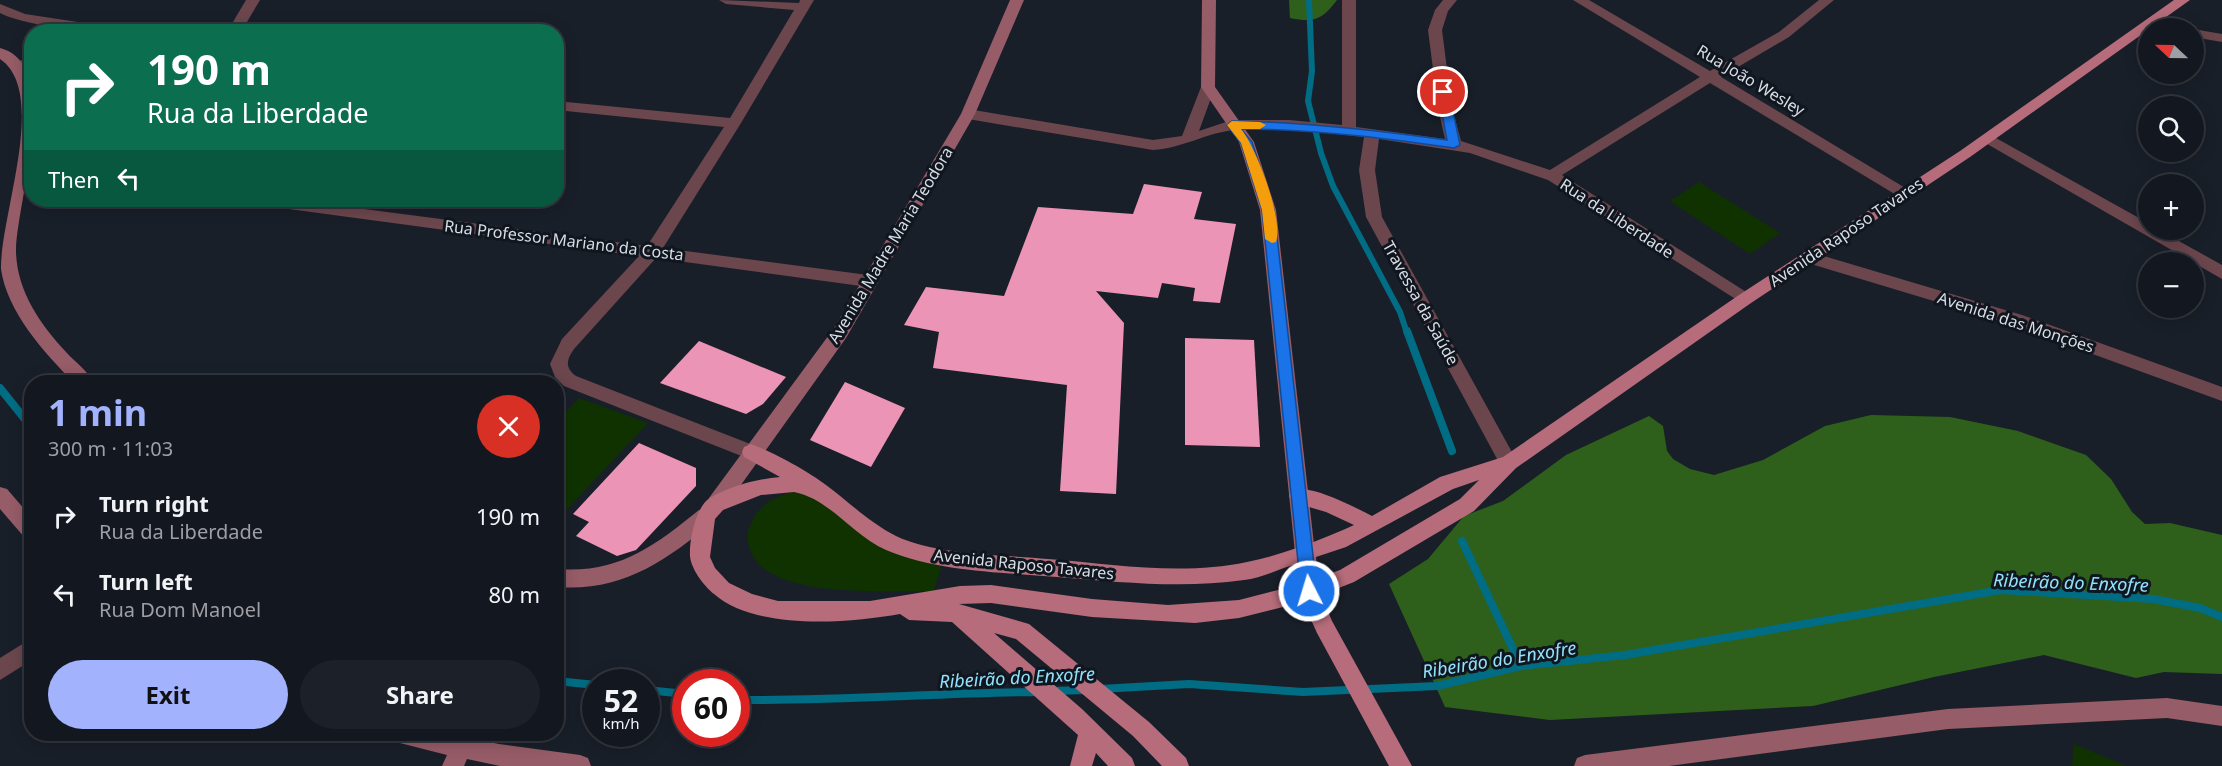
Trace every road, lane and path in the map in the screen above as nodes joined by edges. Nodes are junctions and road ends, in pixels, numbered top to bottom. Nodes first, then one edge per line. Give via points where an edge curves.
1 (253, 0) edge
2 (726, 0) edge
3 (1017, 0) edge
4 (1209, 0) edge
5 (1349, 0) edge
6 (1450, 0) edge
7 (1580, 0) edge
8 (1827, 0) edge
9 (2182, 0) edge
10 (805, 4) edge
11 (0, 8) edge
12 (2164, 18) edge
13 (64, 24) edge
14 (239, 24) edge
15 (2204, 35) edge
16 (2138, 38) edge
17 (2222, 38) edge
18 (0, 52) edge
19 (24, 64) edge
20 (24, 64) edge
21 (0, 71) edge
22 (1710, 76) junction
23 (1208, 87) junction
24 (564, 106) edge
25 (968, 114) junction
26 (734, 123) junction
27 (24, 125) edge
28 (1232, 125) junction
29 (1341, 130) junction
30 (1372, 133) junction
31 (1189, 138) junction
32 (1987, 138) junction
33 (1454, 145) junction
34 (1552, 176) junction
35 (1904, 192) junction
36 (312, 207) edge
37 (652, 252) junction
38 (1807, 257) junction
39 (2222, 273) edge
40 (868, 281) junction
41 (1745, 299) junction
42 (77, 375) edge
43 (561, 375) edge
44 (564, 376) edge
45 (2222, 394) edge
46 (751, 453) junction
47 (1509, 463) junction
48 (816, 488) junction
49 (0, 495) edge
50 (1299, 496) junction
51 (711, 510) junction
52 (24, 523) edge
53 (1373, 525) junction
54 (1305, 553) junction
55 (564, 579) edge
56 (1309, 591) junction
57 (870, 610) junction
58 (957, 613) junction
59 (24, 653) edge
60 (0, 670) edge
61 (2222, 716) edge
62 (1082, 724) junction
63 (417, 741) edge
64 (457, 757) edge
65 (580, 766) edge
66 (1081, 766) edge
67 (1124, 766) edge
68 (1178, 766) edge
69 (1401, 766) edge
70 (1585, 766) edge

1 - 14 street
2 - 10 street
3 - 25 street, Avenida Madre Maria Teodora
4 - 23 street
5 - 29 street
6 - 33 street via 1435,30
7 - 22 street, Rua João Wesley
8 - 22 street via 1804,22
9 - 12 main road, Avenida Raposo Tavares
10 - 26 street
11 - 13 street via 12,16
15 - 17 street
16 - 32 main road, Avenida Raposo Tavares
18 - 19 street
20 - 21 street
22 - 34 street
22 - 35 street, Rua João Wesley
23 - 28 street
23 - 31 street
24 - 26 street
25 - 31 street, Rua da Liberdade via 1153,145 1174,144
25 - 40 street, Avenida Madre Maria Teodora
26 - 37 street
27 - 42 street via 8,237 8,267 22,307 48,345
28 - 29 street, Rua da Liberdade
28 - 31 street, Rua da Liberdade
28 - 50 street via 1246,142 1268,210
29 - 30 street, Rua da Liberdade
30 - 33 street, Rua da Liberdade
30 - 47 street, Travessa da Saúde via 1367,170 1374,217
32 - 35 main road, Avenida Raposo Tavares
32 - 39 street
33 - 34 street, Rua da Liberdade
34 - 41 street, Rua da Liberdade
35 - 38 main road, Avenida Raposo Tavares
36 - 37 street, Rua Professor Mariano da Costa
37 - 40 street, Rua Professor Mariano da Costa
37 - 43 street via 559,356 557,367
38 - 41 main road, Avenida Raposo Tavares
38 - 45 street, Avenida das Monções via 2016,319
40 - 46 street, Avenida Madre Maria Teodora via 840,333
41 - 47 main road, Avenida Raposo Tavares
44 - 46 street
46 - 48 main road, Avenida Raposo Tavares
46 - 51 street, Avenida Madre Maria Teodora
47 - 53 main road, Avenida Raposo Tavares via 1448,483
47 - 56 main road, Avenida Raposo Tavares via 1467,505 1347,576
48 - 51 main road via 776,484 742,493
48 - 54 main road, Avenida Raposo Tavares via 891,543 957,559 1158,576 1204,576 1247,571
49 - 52 street
50 - 53 main road via 1331,505
50 - 54 street
51 - 55 street, Avenida Madre Maria Teodora via 661,552 631,568 608,577
51 - 57 main road, Avenida Raposo Tavares via 699,557 722,589 748,602 778,610
53 - 54 main road, Avenida Raposo Tavares
54 - 56 main road
56 - 57 main road, Avenida Raposo Tavares via 1239,609 1195,614 1092,608 991,594 960,595
56 - 69 main road via 1339,656
57 - 58 main road
58 - 62 main road
58 - 68 main road via 1022,631 1141,729
59 - 60 street
61 - 70 street via 2167,708 1948,719
62 - 66 main road
62 - 67 main road
63 - 64 street
64 - 65 street

